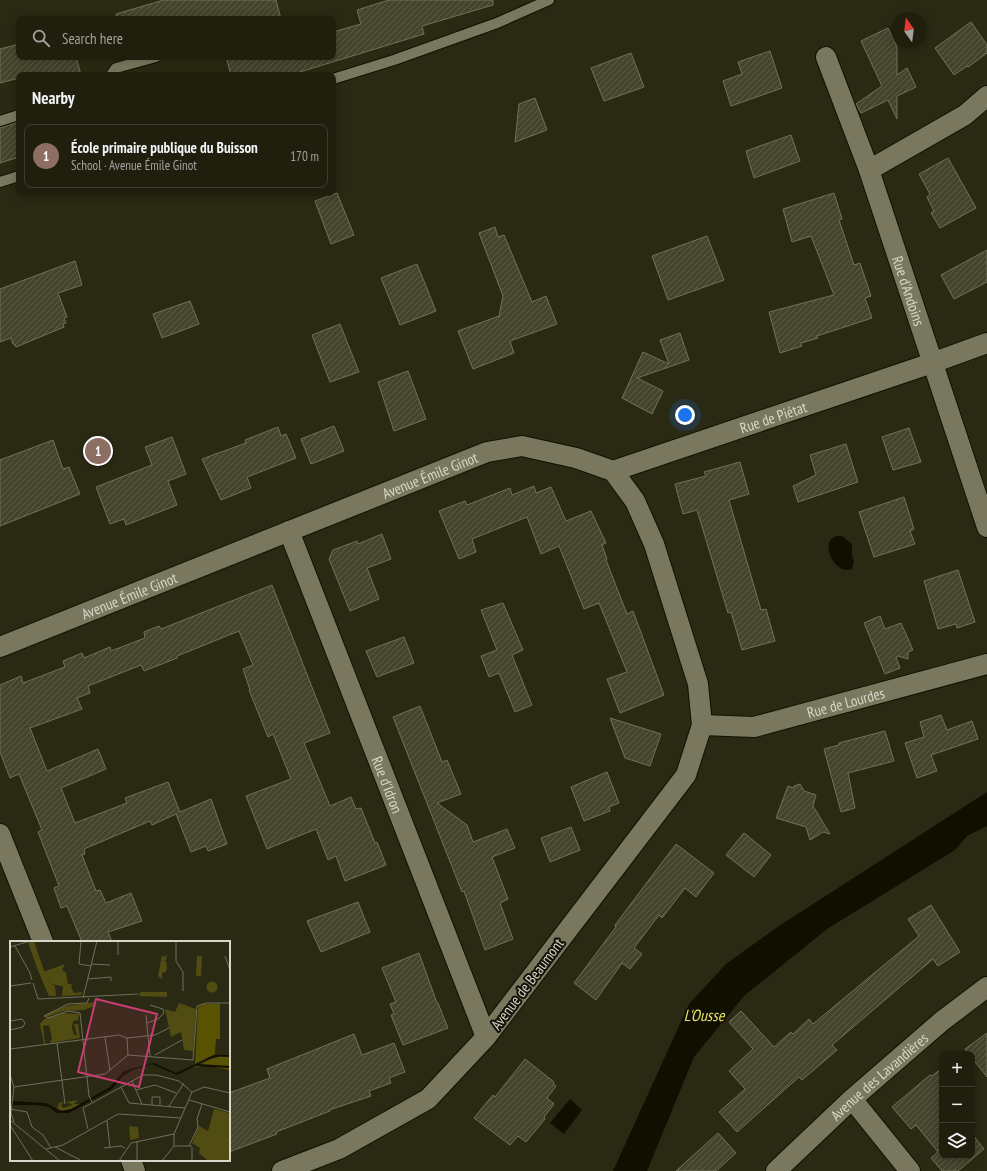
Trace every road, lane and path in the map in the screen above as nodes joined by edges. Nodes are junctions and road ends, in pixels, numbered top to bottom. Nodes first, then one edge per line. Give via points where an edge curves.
1 (549, 0) edge
2 (826, 57) dead end
3 (145, 60) edge
4 (113, 72) edge
5 (336, 78) edge
6 (987, 96) edge
7 (16, 116) edge
8 (0, 121) edge
9 (868, 170) junction
10 (16, 177) edge
11 (0, 182) edge
12 (987, 342) edge
13 (932, 363) junction
14 (613, 471) junction
15 (987, 527) edge
16 (289, 531) junction
17 (0, 647) edge
18 (987, 664) edge
19 (702, 725) junction
20 (0, 834) edge
21 (43, 941) edge
22 (987, 987) edge
23 (486, 1037) junction
24 (852, 1099) junction
25 (131, 1161) edge
26 (135, 1171) edge
27 (282, 1171) edge
28 (776, 1171) edge
29 (910, 1171) edge

1 - 5 lane via 497,23
2 - 9 street, Rue d'Andoins
3 - 4 lane via 116,68
6 - 9 street via 965,115
7 - 8 lane
9 - 13 street, Rue d'Andoins
10 - 11 lane
12 - 13 street, Rue de Piétat
13 - 14 street, Rue de Piétat
13 - 15 street, Rue d'Andoins
14 - 16 street, Avenue Émile Ginot via 576,458 522,446 487,452
14 - 19 street via 635,500 654,544 698,684
16 - 17 street, Avenue Émile Ginot
16 - 23 street, Rue d'Idron
18 - 19 street, Rue de Lourdes via 754,727
19 - 23 street, Avenue de Beaumont via 686,775
20 - 21 street
22 - 24 street, Avenue des Lavandières via 942,1021
23 - 27 street, Avenue de Beaumont via 428,1099 339,1149
24 - 28 street, Avenue des Lavandières
24 - 29 street
25 - 26 street

